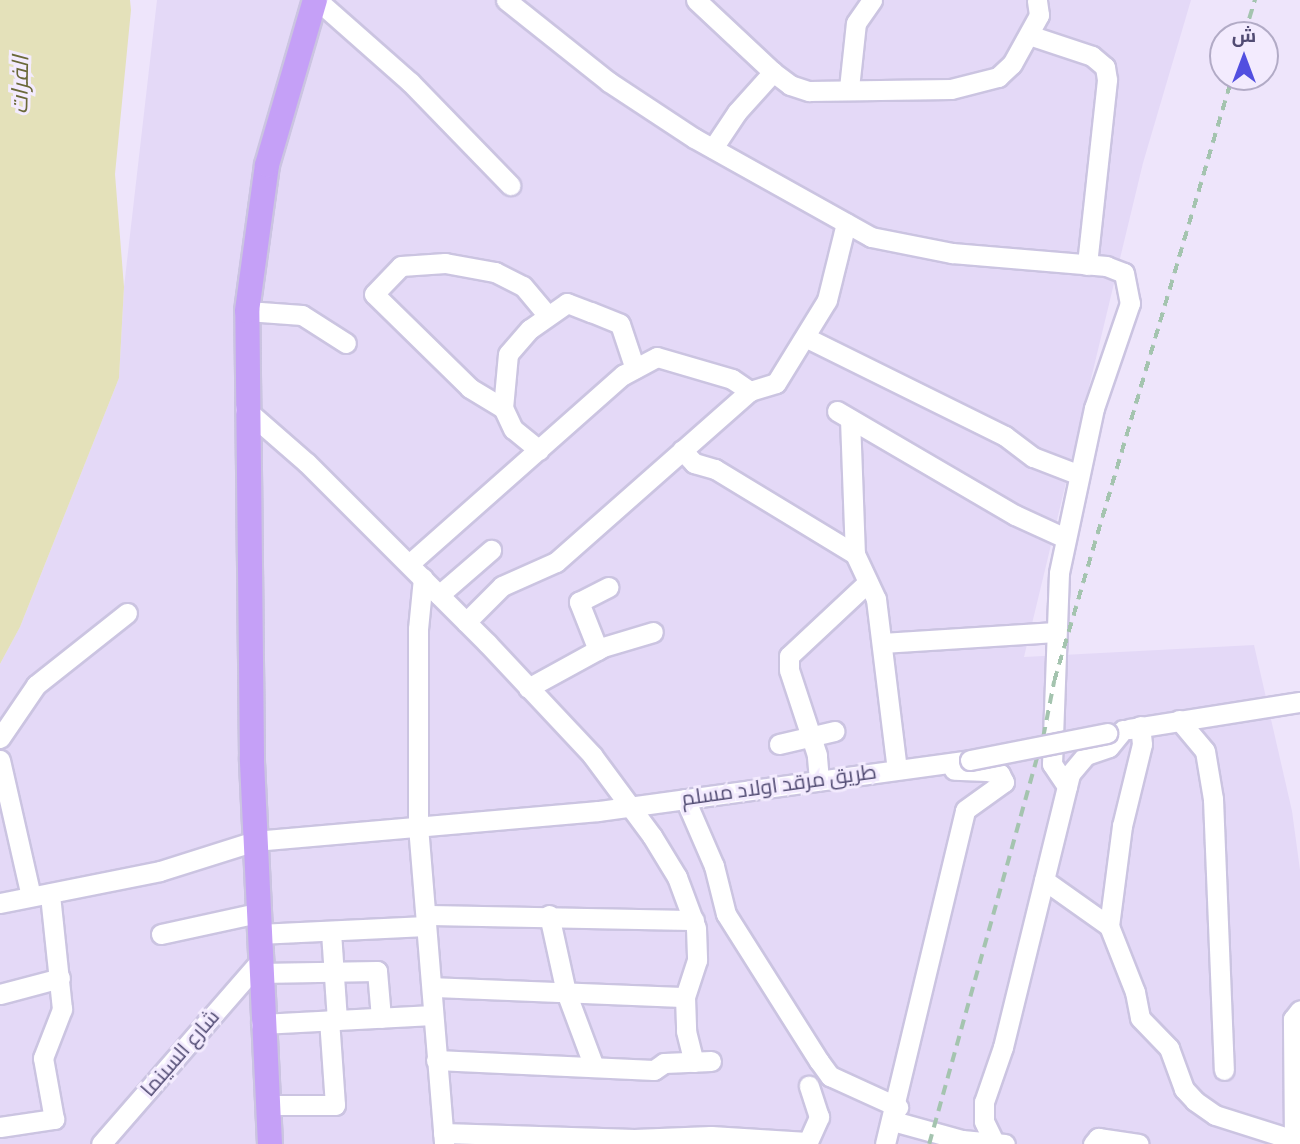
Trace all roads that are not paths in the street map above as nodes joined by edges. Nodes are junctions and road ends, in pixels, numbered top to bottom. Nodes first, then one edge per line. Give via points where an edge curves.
1 (316, 0) edge
2 (506, 0) edge
3 (696, 0) edge
4 (872, 0) edge
5 (1041, 5) edge
6 (1029, 36) junction
7 (773, 72) junction
8 (849, 88) junction
9 (713, 148) junction
10 (510, 185) dead end
11 (846, 223) junction
12 (1087, 265) junction
13 (247, 311) junction
14 (547, 315) junction
15 (807, 338) junction
16 (346, 343) dead end
17 (635, 369) junction
18 (750, 391) junction
19 (503, 408) junction
20 (245, 409) junction
21 (539, 450) junction
22 (682, 450) junction
23 (1077, 474) junction
24 (1065, 538) junction
25 (491, 550) dead end
26 (855, 554) junction
27 (416, 571) junction
28 (868, 582) junction
29 (608, 587) dead end
30 (439, 595) junction
31 (127, 613) dead end
32 (466, 622) junction
33 (653, 632) dead end
34 (1056, 632) junction
35 (882, 643) junction
36 (597, 649) junction
37 (528, 688) junction
38 (1300, 702) edge
39 (1179, 720) junction
40 (1124, 730) junction
41 (835, 731) dead end
42 (810, 734) junction
43 (0, 738) edge
44 (779, 744) dead end
45 (0, 760) edge
46 (926, 765) junction
47 (897, 769) junction
48 (819, 780) junction
49 (1067, 786) junction
50 (685, 799) junction
51 (627, 807) junction
52 (418, 826) junction
53 (255, 841) junction
54 (1044, 880) junction
55 (40, 895) junction
56 (0, 903) edge
57 (549, 915) junction
58 (426, 920) junction
59 (694, 920) junction
60 (257, 924) junction
61 (1109, 926) junction
62 (331, 932) junction
63 (161, 934) dead end
64 (259, 967) junction
65 (334, 972) junction
66 (60, 978) junction
67 (432, 987) junction
68 (566, 992) junction
69 (0, 994) edge
70 (685, 997) junction
71 (1300, 1010) edge
72 (433, 1015) junction
73 (381, 1018) junction
74 (333, 1020) junction
75 (261, 1024) junction
76 (436, 1060) junction
77 (594, 1067) junction
78 (1224, 1070) dead end
79 (809, 1086) dead end
80 (268, 1105) junction
81 (895, 1114) junction
82 (0, 1127) edge
83 (443, 1139) edge
84 (621, 1141) edge
85 (1285, 1141) edge
86 (807, 1143) edge
87 (5, 1144) edge
88 (101, 1144) edge
89 (270, 1144) edge
90 (885, 1144) edge
91 (998, 1144) edge
92 (1093, 1144) edge
93 (1139, 1144) edge

1 - 10 street via 410,82
1 - 13 main road via 267,165
2 - 9 street via 609,82
3 - 7 street
4 - 8 street via 856,23
5 - 6 street
6 - 8 street via 998,77 951,89
6 - 12 street via 1092,56 1105,67
7 - 8 street via 790,85 809,91
7 - 9 street
9 - 11 street
11 - 12 street via 871,237 952,253
11 - 15 street via 827,300
12 - 23 street via 1124,273 1130,303
13 - 16 street via 302,315
13 - 20 main road
14 - 17 street via 566,303 620,324
14 - 19 street via 508,354
14 - 19 street via 523,286 495,272 445,263 401,266 374,294 470,387
15 - 18 street via 776,383
15 - 23 street via 1005,436 1033,457
17 - 18 street via 657,357 732,379
17 - 21 street
18 - 22 street
19 - 21 street via 513,429
20 - 27 street
20 - 53 main road
21 - 27 street
22 - 26 street via 694,463 715,469
22 - 32 street via 556,562 502,586
23 - 24 street
24 - 26 street via 1015,515 843,415
24 - 34 street
25 - 30 street
26 - 28 street
27 - 30 street
27 - 52 street
28 - 35 street via 876,599
28 - 42 street via 789,656 789,670
29 - 36 street via 579,602
30 - 32 street
31 - 43 street via 36,685
32 - 37 street
33 - 36 street
34 - 35 street
34 - 49 street via 1052,764
35 - 47 street
36 - 37 street
37 - 51 street via 592,755
38 - 39 street, طريق مرقد اولاد مسلم
39 - 40 street, طريق مرقد اولاد مسلم
39 - 78 street via 1205,751 1213,799
40 - 46 street, طريق مرقد اولاد مسلم, bridge
40 - 49 street via 1109,747 1086,755 1070,774
40 - 61 street via 1142,744 1122,826
41 - 42 street
42 - 44 street
42 - 48 street
45 - 55 street
46 - 47 street, طريق مرقد اولاد مسلم
46 - 81 street via 987,771 1000,774 1004,782 965,810
47 - 48 street, طريق مرقد اولاد مسلم
48 - 50 street, طريق مرقد اولاد مسلم
49 - 54 street
50 - 51 street, طريق مرقد اولاد مسلم
50 - 81 street via 713,866 726,914 819,1061 830,1076
51 - 52 street, طريق مرقد اولاد مسلم
51 - 59 street via 677,877
52 - 53 street, طريق مرقد اولاد مسلم
52 - 58 street
53 - 55 street, طريق مرقد اولاد مسلم via 160,871
53 - 60 main road
54 - 61 street
54 - 91 street via 1003,1047 984,1102 984,1121
55 - 56 street, طريق مرقد اولاد مسلم
55 - 66 street
57 - 58 street
57 - 59 street
57 - 68 street
58 - 62 street
58 - 67 street
59 - 70 street via 697,960
60 - 62 street
60 - 63 street
60 - 64 main road
61 - 85 street via 1135,992 1140,1018 1169,1048 1184,1089 1215,1115
62 - 65 street
64 - 65 street
64 - 75 main road
64 - 88 street, شارع السينما
65 - 73 street via 377,971
65 - 74 street
66 - 69 street
66 - 82 street via 62,1009 43,1058 54,1119
67 - 68 street
67 - 72 street
68 - 70 street
68 - 77 street
70 - 77 street via 686,1031 703,1061 664,1063 654,1070
71 - 85 street via 1293,1019
72 - 73 street
72 - 76 street
73 - 74 street
74 - 75 street
74 - 80 street via 335,1105
75 - 80 main road
76 - 77 street
76 - 83 street
79 - 86 street via 819,1117
80 - 89 main road
81 - 90 street
81 - 91 street via 962,1140
82 - 87 street
83 - 84 street
84 - 86 street via 711,1136
92 - 93 street via 1098,1138

